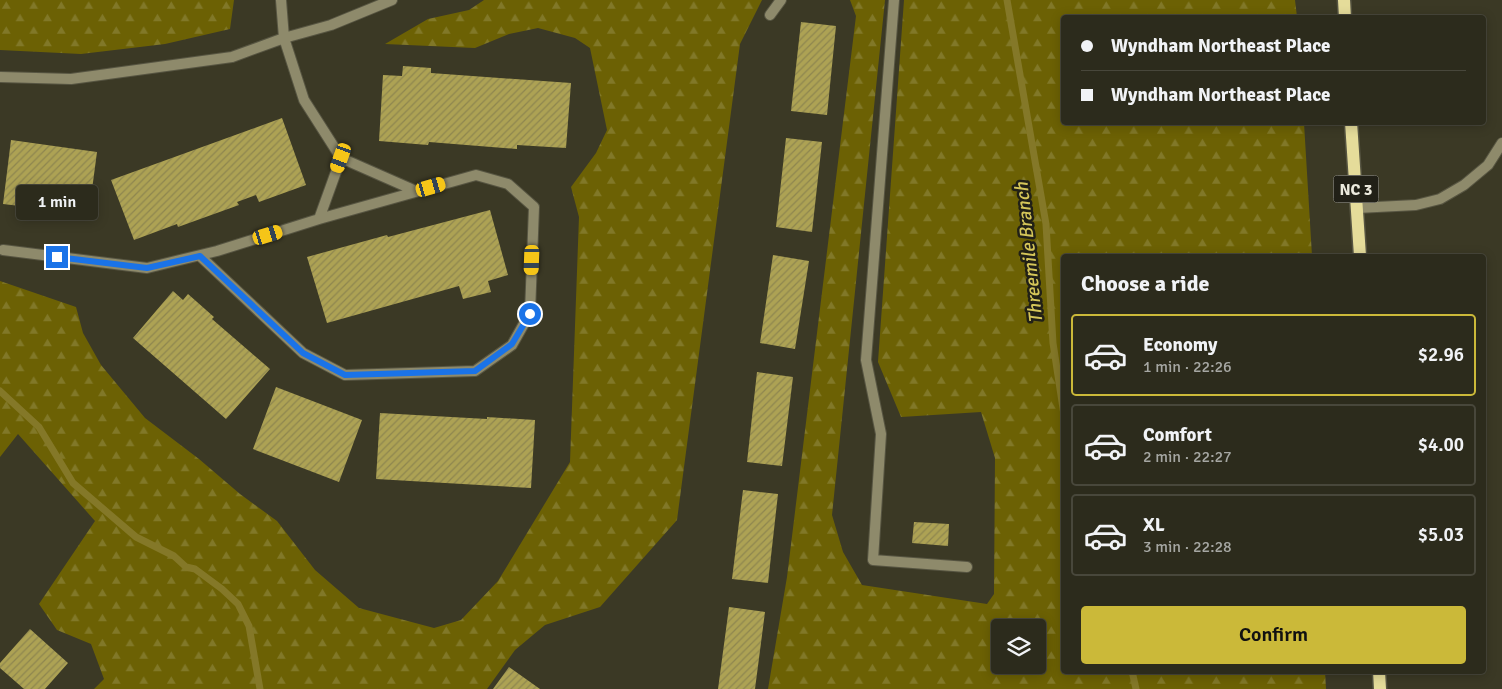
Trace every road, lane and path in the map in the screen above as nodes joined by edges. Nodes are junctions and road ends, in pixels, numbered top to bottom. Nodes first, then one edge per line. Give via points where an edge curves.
1 (281, 0) edge
2 (392, 0) edge
3 (781, 0) edge
4 (894, 0) edge
5 (1344, 0) edge
6 (770, 15) dead end
7 (1345, 15) edge
8 (284, 38) junction
9 (0, 77) edge
10 (1351, 125) edge
11 (1502, 143) edge
12 (341, 158) junction
13 (416, 191) junction
14 (1357, 208) junction
15 (319, 219) junction
16 (3, 250) dead end
17 (1360, 254) edge
18 (200, 256) junction
19 (967, 567) dead end
20 (1379, 674) edge
21 (1380, 689) edge

1 - 8 street
2 - 8 street via 332,25
3 - 6 street
4 - 19 street via 866,360 881,434 874,560
5 - 7 main road
8 - 9 street via 232,57 71,80
8 - 12 street via 304,100
10 - 14 main road, NC 3
11 - 14 street via 1488,164 1464,186 1440,199 1416,206
12 - 13 street
12 - 15 street
13 - 15 street
13 - 18 street via 476,175 508,184 534,207 530,314 512,344 475,371 345,375 303,353
14 - 17 main road, NC 3
15 - 18 street
16 - 18 street via 147,268
20 - 21 main road

